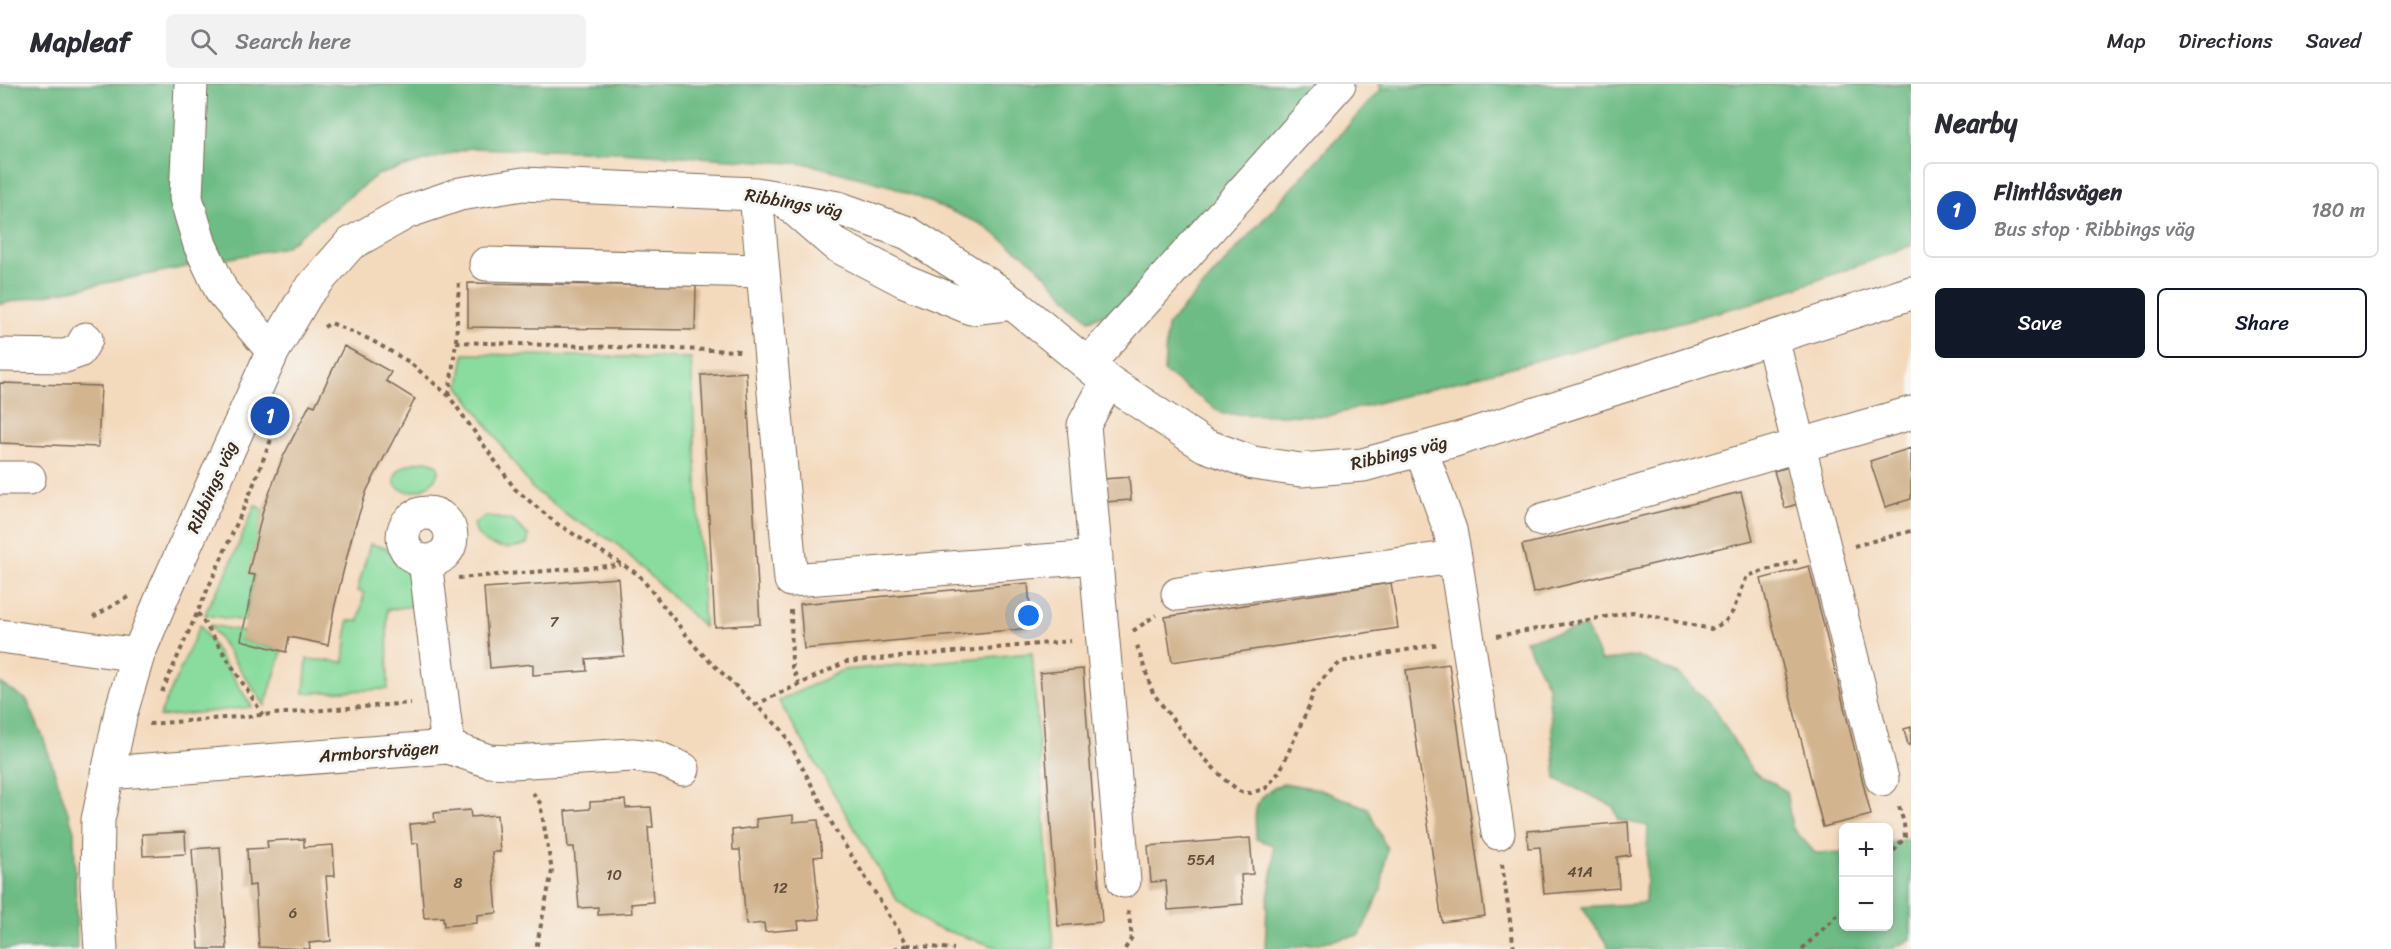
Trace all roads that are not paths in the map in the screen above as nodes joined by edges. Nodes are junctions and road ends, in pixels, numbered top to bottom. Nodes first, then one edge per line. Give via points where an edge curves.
1 (191, 84) edge
2 (1339, 84) edge
3 (769, 196) junction
4 (486, 264) road end
5 (762, 271) junction
6 (1911, 294) edge
7 (1014, 303) junction
8 (1772, 338) junction
9 (86, 339) dead end
10 (273, 351) junction
11 (0, 355) edge
12 (1098, 372) junction
13 (1911, 413) edge
14 (1799, 447) junction
15 (1421, 450) junction
16 (1542, 520) dead end
17 (1096, 557) junction
18 (1455, 557) junction
19 (426, 571) road end
20 (1178, 594) dead end
21 (0, 636) edge
22 (138, 655) junction
23 (448, 747) junction
24 (683, 769) dead end
25 (107, 773) junction
26 (1882, 779) road end
27 (1498, 833) dead end
28 (1124, 881) road end
29 (101, 949) edge

1 - 10 street via 186,198 191,217 222,292
2 - 12 street
3 - 5 street
3 - 7 street, Ribbings väg via 838,208 908,233
3 - 7 street via 836,245 905,281 971,308
3 - 10 street, Ribbings väg via 523,184 460,194 407,212 350,244 307,293
4 - 5 street
5 - 17 street via 791,580
6 - 8 street, Ribbings väg
7 - 12 street, Ribbings väg
8 - 14 street
8 - 15 street, Ribbings väg
9 - 11 street via 79,351 65,356
10 - 22 street, Ribbings väg
12 - 15 street, Ribbings väg via 1204,445 1253,463 1301,470 1353,466
12 - 17 street via 1084,425
13 - 14 street
14 - 16 street
14 - 26 street
15 - 18 street via 1450,530
17 - 28 street
18 - 20 street
18 - 27 street
19 - 23 street
21 - 22 street
22 - 25 street, Ribbings väg
23 - 24 street, Armborstvägen via 489,761 633,755 658,758
23 - 25 street, Armborstvägen
25 - 29 street, Ribbings väg via 98,820

